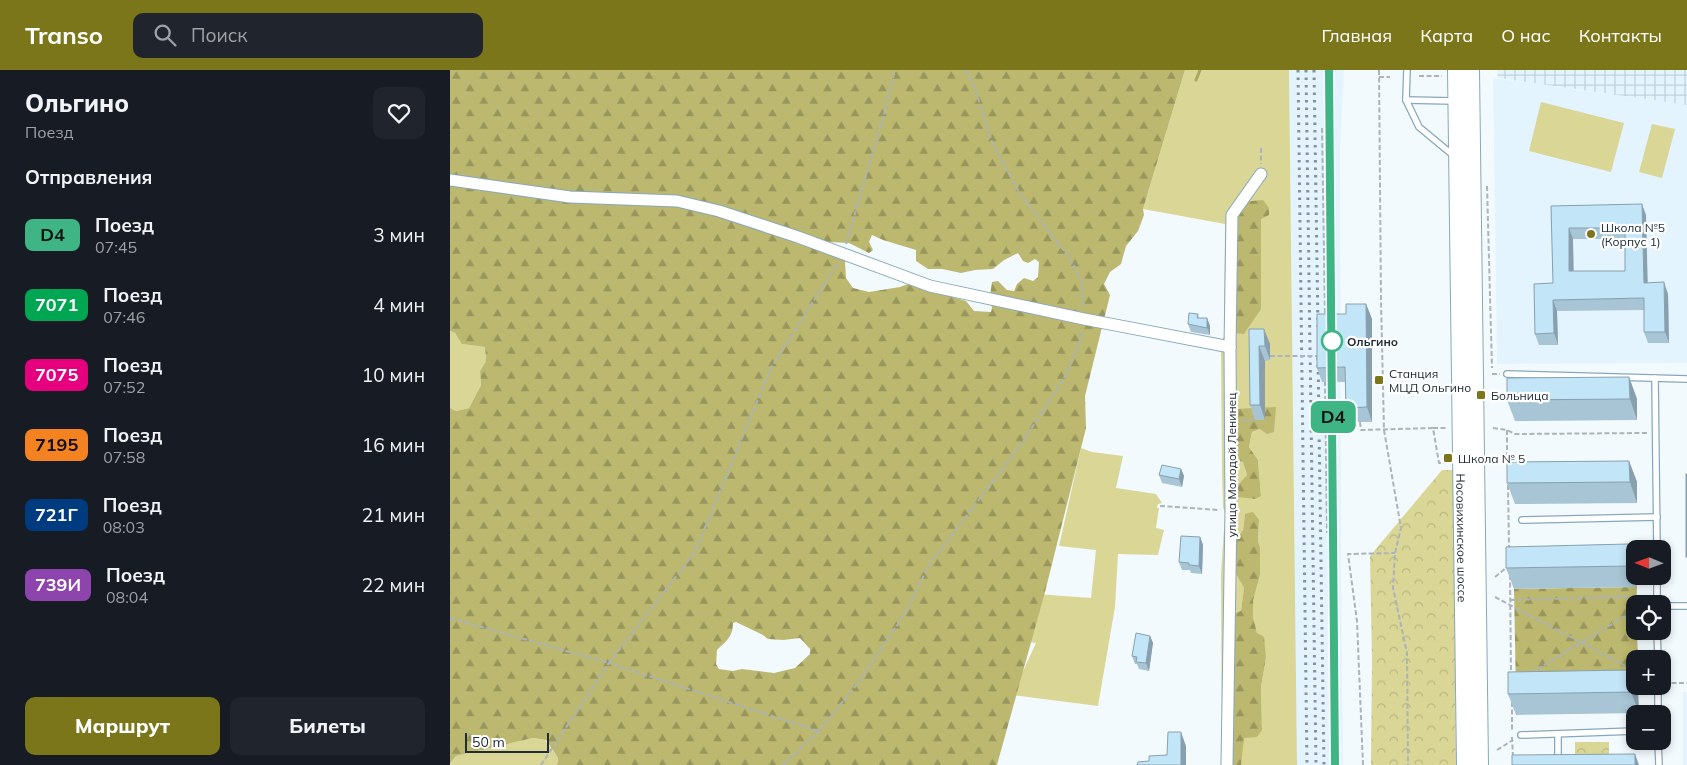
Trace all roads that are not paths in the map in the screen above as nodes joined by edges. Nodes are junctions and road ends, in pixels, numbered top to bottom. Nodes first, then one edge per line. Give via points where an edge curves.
1 (1406, 70) edge
2 (1471, 70) edge
3 (1452, 73) edge
4 (1406, 100) junction
5 (1464, 102) junction
6 (1457, 158) junction
7 (1261, 174) road end
8 (450, 180) edge
9 (1230, 347) junction
10 (1507, 374) dead end
11 (1655, 378) junction
12 (1687, 379) edge
13 (1656, 517) junction
14 (1522, 520) dead end
15 (1657, 540) edge
16 (1671, 606) edge
17 (1687, 606) edge
18 (1626, 731) edge
19 (1558, 734) junction
20 (1522, 735) road end
21 (1658, 750) edge
22 (1228, 765) edge
23 (1465, 765) edge
24 (1480, 765) edge
25 (1558, 765) edge
26 (1658, 765) edge

1 - 4 lane
2 - 5 main road, Носовихинское шоссе
3 - 5 main road, Носовихинское шоссе
4 - 5 lane
4 - 6 lane via 1419,127
5 - 6 main road, Носовихинское шоссе
5 - 24 main road, Носовихинское шоссе
6 - 23 main road, Носовихинское шоссе
7 - 9 street, улица Молодой Ленинец via 1232,215
8 - 9 street via 570,197 677,201 719,210 930,286 1084,320
9 - 22 street, улица Молодой Ленинец
10 - 11 lane
11 - 12 lane
11 - 13 lane
13 - 14 lane
13 - 15 lane
16 - 17 lane
18 - 19 lane
19 - 20 lane
19 - 25 lane
21 - 26 lane

